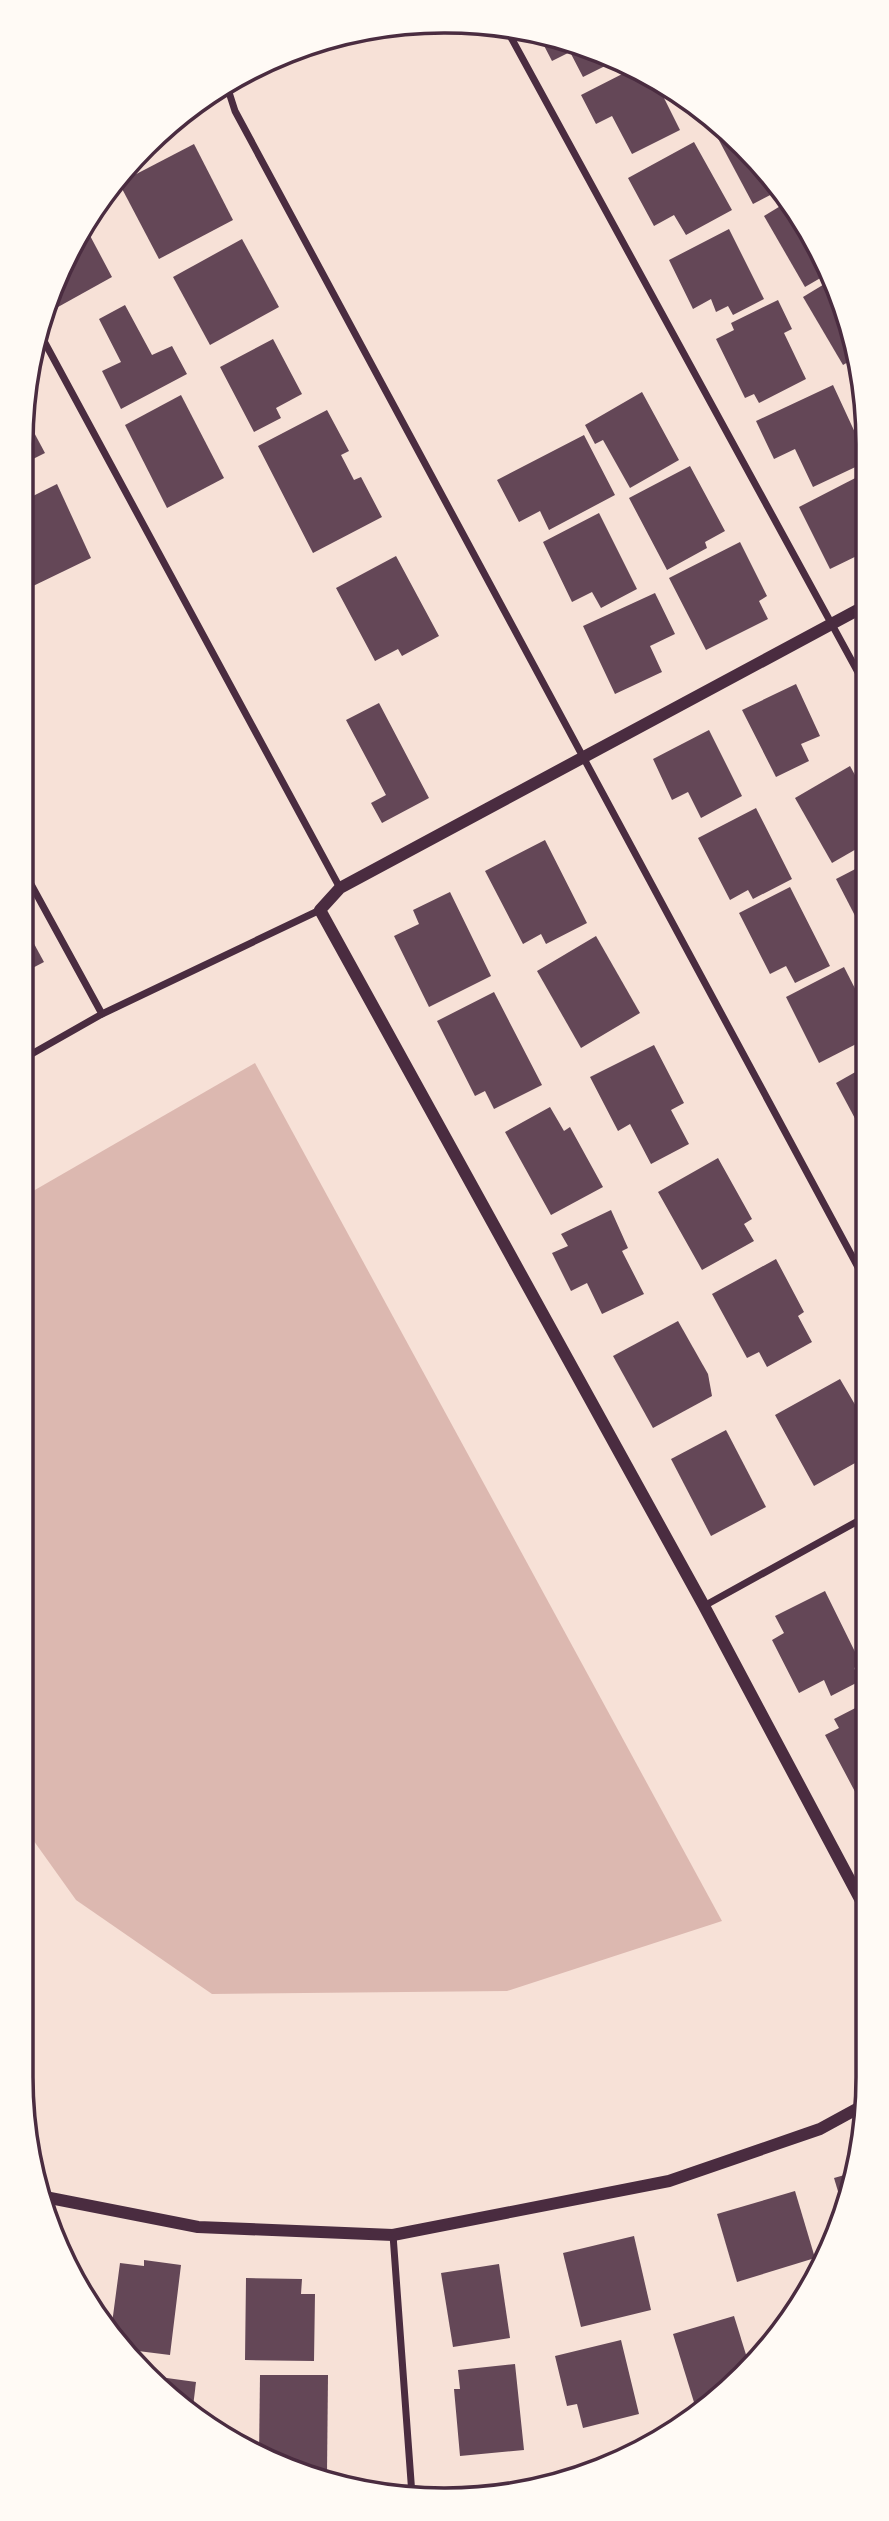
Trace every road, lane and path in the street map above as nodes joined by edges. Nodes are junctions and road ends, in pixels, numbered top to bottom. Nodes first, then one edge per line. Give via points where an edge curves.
1 (512, 39) edge
2 (230, 94) edge
3 (46, 344) edge
4 (856, 611) edge
5 (832, 624) junction
6 (856, 668) edge
7 (584, 756) junction
8 (33, 888) edge
9 (340, 888) junction
10 (320, 910) junction
11 (102, 1014) junction
12 (33, 1053) edge
13 (856, 1263) edge
14 (856, 1522) edge
15 (704, 1606) junction
16 (856, 1891) edge
17 (854, 2110) edge
18 (52, 2198) edge
19 (393, 2235) junction
20 (411, 2486) edge

1 - 5 street
2 - 7 street via 241,123
3 - 9 street
4 - 5 street
5 - 6 street
5 - 7 street
7 - 9 street
7 - 13 street
8 - 11 street
9 - 10 street
10 - 11 street
10 - 15 street
11 - 12 street
14 - 15 street
15 - 16 street
17 - 19 street via 820,2129 669,2181
18 - 19 street via 198,2227
19 - 20 street

